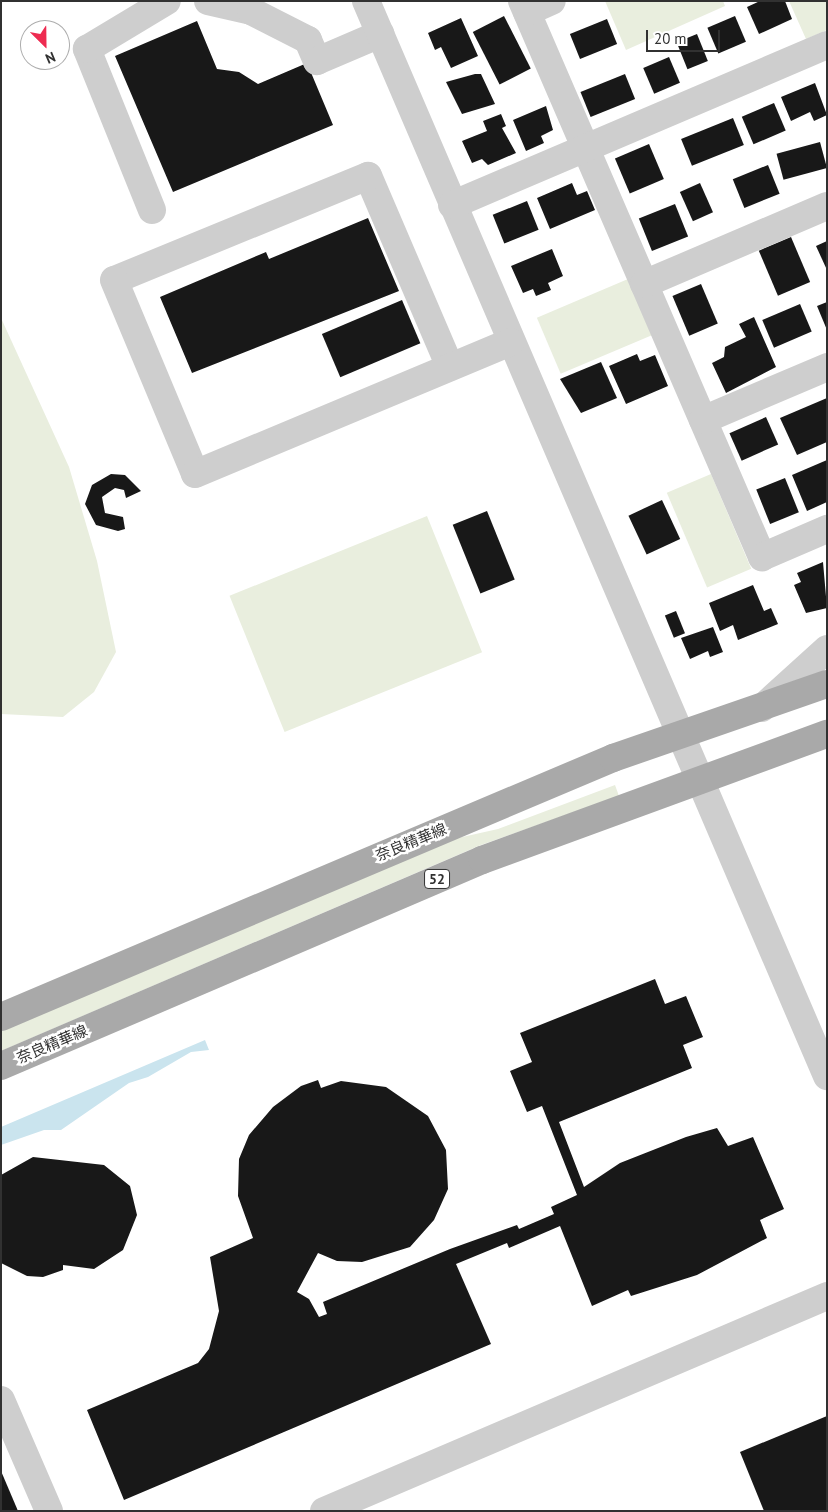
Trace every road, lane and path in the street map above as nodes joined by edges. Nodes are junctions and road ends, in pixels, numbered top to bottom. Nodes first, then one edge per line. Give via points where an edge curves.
1 (167, 1) edge
2 (208, 1) edge
3 (366, 1) edge
4 (552, 1) edge
5 (525, 7) edge
6 (380, 34) junction
7 (827, 45) edge
8 (586, 148) junction
9 (452, 205) junction
10 (827, 206) edge
11 (152, 210) dead end
12 (644, 284) junction
13 (512, 342) junction
14 (450, 367) junction
15 (827, 367) edge
16 (702, 420) junction
17 (827, 529) edge
18 (827, 649) edge
19 (827, 684) edge
20 (761, 709) junction
21 (827, 734) edge
22 (681, 735) junction
23 (701, 780) junction
24 (1, 1017) edge
25 (1, 1066) edge
26 (827, 1076) edge
27 (827, 1296) edge
28 (1, 1400) edge
29 (49, 1511) edge
30 (324, 1511) edge

1 - 11 street via 87,49
2 - 6 street via 250,11 308,40 317,61
3 - 6 street
4 - 5 street
5 - 8 street
6 - 9 street
7 - 8 street
8 - 9 street
8 - 12 street
9 - 13 street
10 - 12 street
12 - 16 street
13 - 14 street
13 - 22 street
14 - 14 street via 195,474 114,280 368,176
15 - 16 street
16 - 17 street via 762,558
18 - 20 street
19 - 20 main road, 奈良精華線
20 - 22 main road, 奈良精華線
21 - 23 main road, 奈良精華線 / 52
22 - 23 street
22 - 24 main road, 奈良精華線 via 344,869
23 - 25 main road, 奈良精華線 / 52 via 482,860
23 - 26 street
27 - 30 street
28 - 29 street

